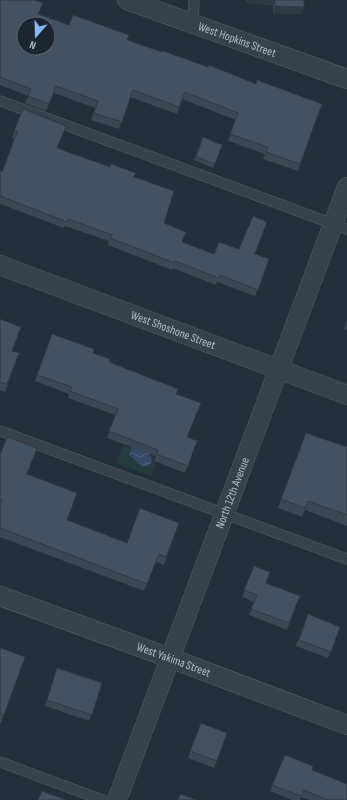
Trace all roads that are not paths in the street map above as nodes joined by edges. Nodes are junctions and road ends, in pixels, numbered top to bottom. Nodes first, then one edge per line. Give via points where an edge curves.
1 (127, 0) edge
2 (194, 0) edge
3 (193, 24) junction
4 (347, 79) edge
5 (0, 101) edge
6 (347, 186) edge
7 (340, 226) edge
8 (0, 265) edge
9 (279, 369) junction
10 (347, 395) edge
11 (0, 431) edge
12 (224, 514) junction
13 (347, 558) edge
14 (0, 596) edge
15 (170, 658) junction
16 (347, 725) edge
17 (0, 762) edge
18 (102, 800) edge
19 (117, 800) edge

1 - 3 street, West Hopkins Street
2 - 3 lane
3 - 4 street, West Hopkins Street
5 - 7 lane
6 - 7 street, North 12th Avenue
7 - 9 street, North 12th Avenue
8 - 9 street, West Shoshone Street
9 - 10 street, West Shoshone Street
9 - 12 street, North 12th Avenue
11 - 12 lane
12 - 13 lane
12 - 15 street, North 12th Avenue
14 - 15 street, West Yakima Street
15 - 16 street, West Yakima Street
15 - 19 street, North 12th Avenue
17 - 18 lane

